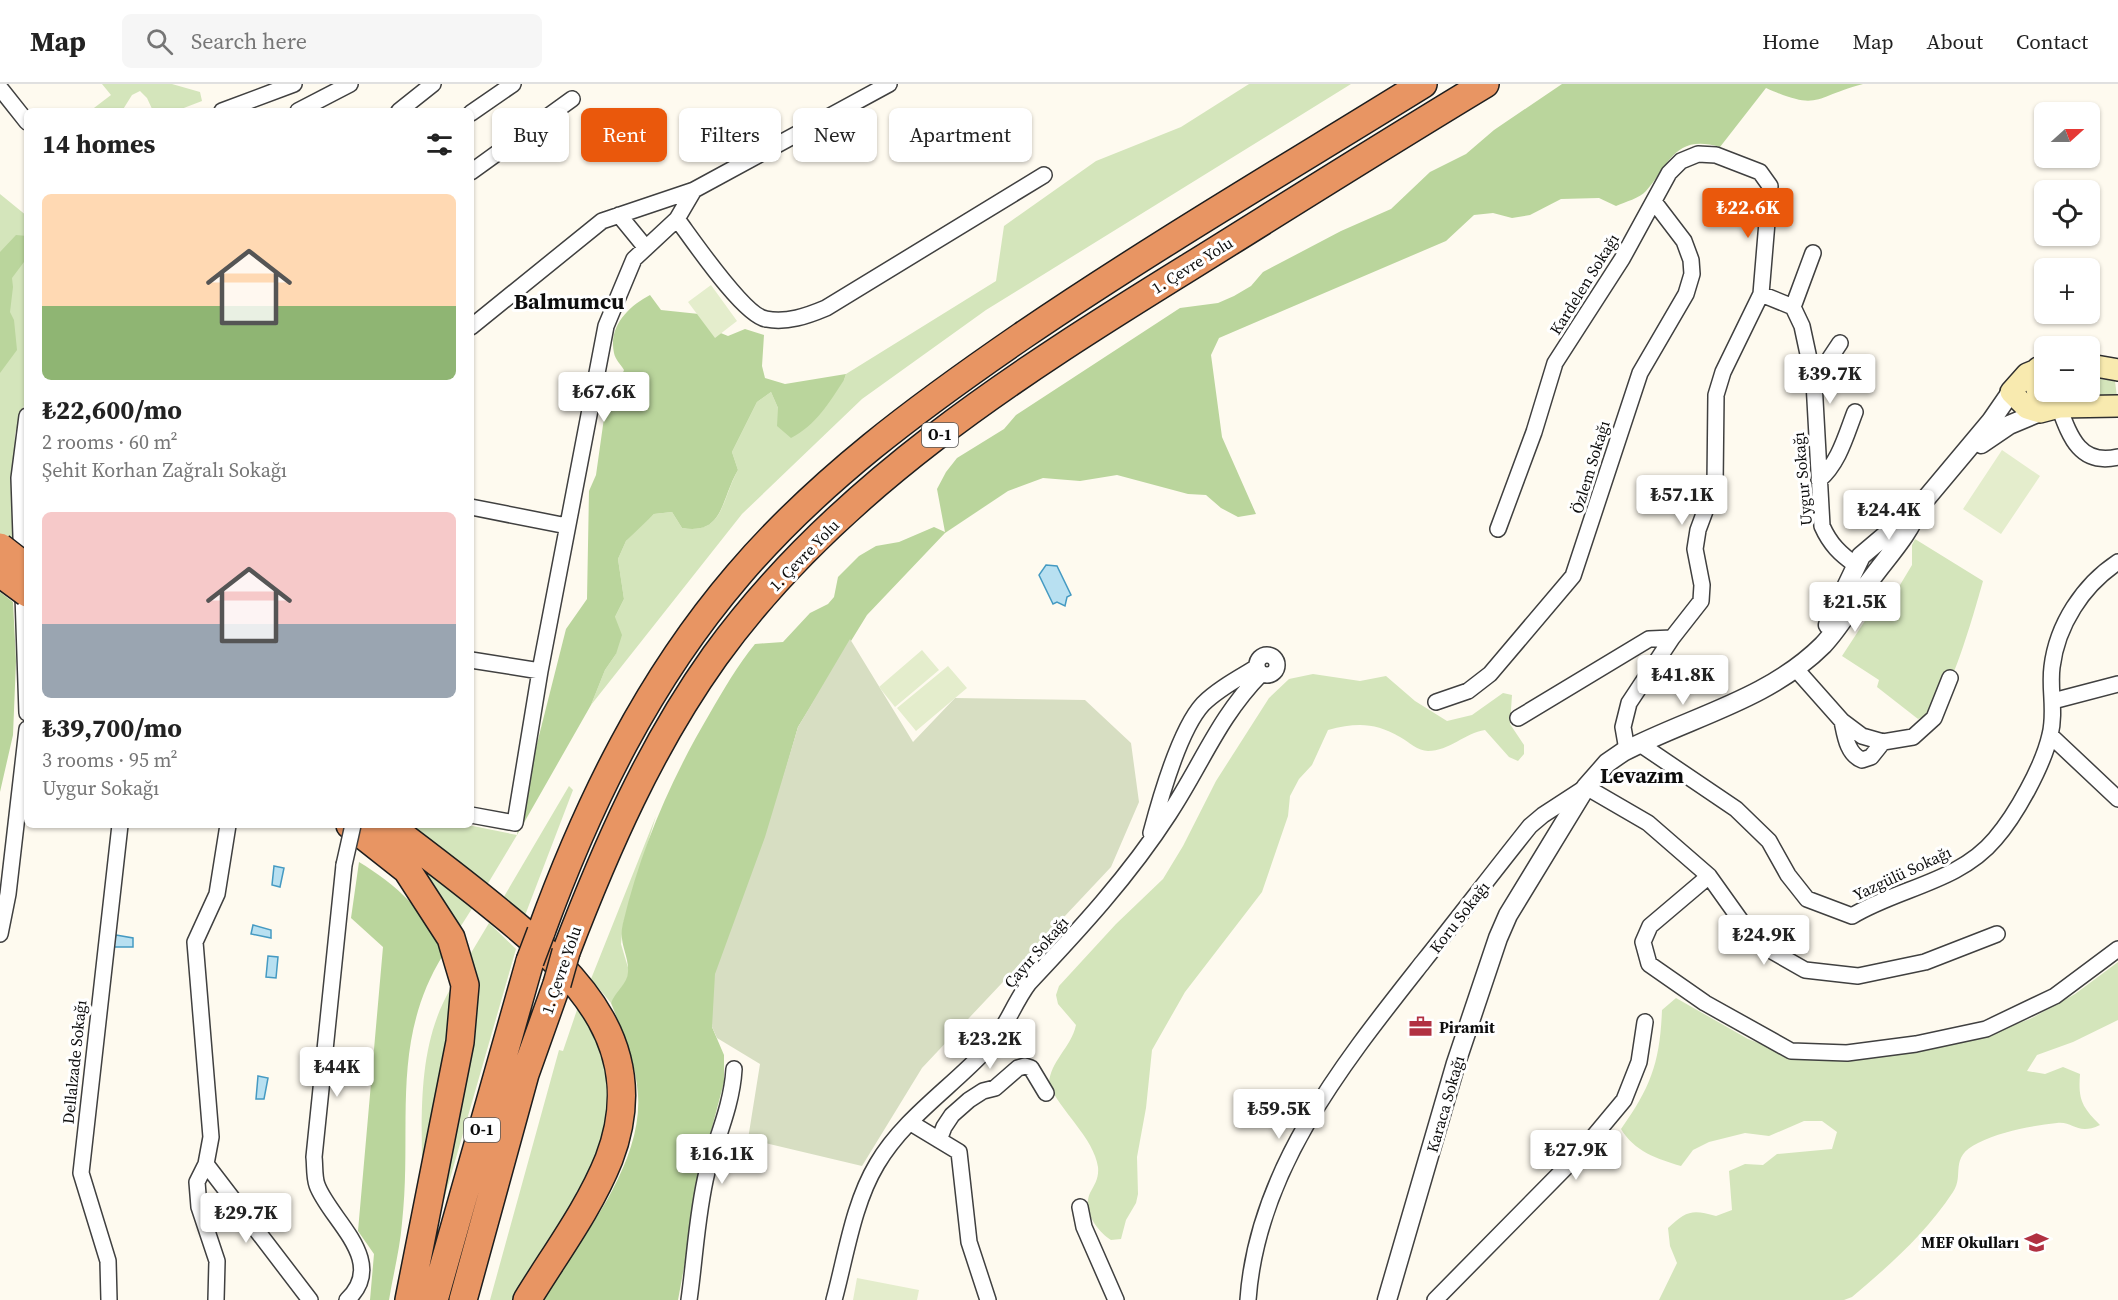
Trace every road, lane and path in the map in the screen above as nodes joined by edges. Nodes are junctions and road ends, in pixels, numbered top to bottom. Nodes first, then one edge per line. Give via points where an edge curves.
1 (294, 84) edge
2 (350, 84) edge
3 (433, 84) edge
4 (513, 84) edge
5 (889, 84) edge
6 (1423, 84) edge
7 (1485, 84) edge
8 (0, 88) edge
9 (572, 99) dead end
10 (230, 108) edge
11 (304, 108) edge
12 (403, 108) edge
13 (474, 111) edge
14 (24, 118) edge
15 (474, 170) edge
16 (1044, 175) dead end
17 (694, 190) junction
18 (1654, 203) junction
19 (619, 215) junction
20 (677, 219) junction
21 (646, 248) junction
22 (1813, 253) dead end
23 (1761, 294) junction
24 (1793, 307) junction
25 (474, 325) edge
26 (1840, 343) dead end
27 (2100, 367) edge
28 (2118, 370) edge
29 (2034, 372) edge
30 (1814, 382) junction
31 (2011, 392) junction
32 (2047, 402) edge
33 (2118, 406) edge
34 (2049, 410) junction
35 (1855, 411) dead end
36 (24, 443) edge
37 (2118, 457) edge
38 (1960, 459) junction
39 (1820, 480) junction
40 (1919, 507) junction
41 (474, 508) edge
42 (567, 526) junction
43 (1498, 529) dead end
44 (0, 547) edge
45 (1868, 549) junction
46 (2118, 562) edge
47 (1884, 563) junction
48 (24, 566) edge
49 (1855, 567) junction
50 (0, 573) edge
51 (1869, 581) junction
52 (24, 591) edge
53 (24, 612) edge
54 (1672, 638) junction
55 (474, 660) edge
56 (1802, 663) junction
57 (540, 671) junction
58 (1950, 678) dead end
59 (2118, 684) edge
60 (2053, 700) junction
61 (1436, 702) dead end
62 (1518, 718) dead end
63 (1842, 720) junction
64 (2050, 735) junction
65 (1883, 742) junction
66 (1634, 747) junction
67 (24, 755) edge
68 (1586, 787) junction
69 (2118, 799) edge
70 (474, 816) edge
71 (120, 828) edge
72 (228, 828) edge
73 (351, 828) edge
74 (356, 828) edge
75 (392, 828) edge
76 (1149, 841) junction
77 (1709, 876) junction
78 (0, 934) edge
79 (1997, 934) dead end
80 (2118, 949) edge
81 (1645, 1022) dead end
82 (734, 1069) dead end
83 (1046, 1093) dead end
84 (911, 1123) junction
85 (939, 1140) junction
86 (206, 1164) junction
87 (1080, 1207) dead end
88 (109, 1300) edge
89 (216, 1300) edge
90 (310, 1300) edge
91 (347, 1300) edge
92 (409, 1300) edge
93 (434, 1300) edge
94 (463, 1300) edge
95 (527, 1300) edge
96 (689, 1300) edge
97 (834, 1300) edge
98 (988, 1300) edge
99 (1116, 1300) edge
100 (1248, 1300) edge
101 (1387, 1300) edge
102 (1435, 1300) edge

1 - 10 street
2 - 11 street
3 - 12 street
4 - 13 street
5 - 17 street
6 - 93 highway, 1. Çevre Yolu / O-1, bridge via 1077,299 965,375 898,425 799,511 717,600 645,704 592,804 530,961
7 - 94 highway, 1. Çevre Yolu / O-1, bridge via 1018,378 918,450 833,524 751,611 686,701 632,795 566,952 525,1074
8 - 14 street
9 - 15 street
16 - 20 street via 825,308 788,320 764,319 728,288
17 - 19 street
17 - 20 street
18 - 23 street, Kardelen Sokağı via 1669,172 1698,154 1716,154 1760,172 1770,186
18 - 43 street, Kardelen Sokağı via 1555,363
18 - 61 street, Özlem Sokağı via 1684,241 1692,274 1686,294 1640,373 1574,576 1490,674 1468,691
19 - 21 street
19 - 25 street via 602,221
20 - 21 street
21 - 42 street via 634,259 606,326
22 - 24 street
23 - 24 street
23 - 54 street via 1716,395 1715,484 1695,549 1701,601
24 - 30 street, Uygur Sokağı via 1805,335
26 - 30 street
27 - 28 main road
29 - 31 main road
30 - 39 street, Uygur Sokağı
31 - 34 main road via 2027,408
31 - 38 street, Koru Sokağı
32 - 34 main road
33 - 34 main road
34 - 37 street via 2083,454 2095,459
34 - 38 street, Koru Sokağı via 2009,424
35 - 39 street via 1837,458
36 - 53 street via 20,478
38 - 40 street, Koru Sokağı
39 - 49 street, Uygur Sokağı via 1825,533
40 - 45 street, Koru Sokağı
40 - 47 street, Koru Sokağı via 1915,520
41 - 42 street
42 - 57 street
44 - 48 highway, bridge
45 - 47 street
45 - 49 street, Koru Sokağı
46 - 60 street, Yazgülü Sokağı via 2088,587 2068,615 2052,666
47 - 51 street, Koru Sokağı
49 - 51 street
49 - 56 street, Koru Sokağı via 1831,620
50 - 52 highway, bridge
51 - 56 street, Koru Sokağı via 1836,630
54 - 62 street via 1649,639
54 - 66 street via 1629,703 1623,727
55 - 57 street
56 - 63 street
56 - 66 street, Koru Sokağı via 1750,696
57 - 70 street via 515,823
58 - 65 street via 1934,718 1913,737
59 - 60 street
60 - 64 street, Yazgülü Sokağı
63 - 65 street via 1862,736
63 - 65 street via 1846,742 1856,757 1862,760 1871,756
64 - 66 street, Yazgülü Sokağı via 2019,808 1981,854 1919,888 1852,916 1808,899 1788,875 1770,841 1736,809
64 - 69 street
66 - 68 street, Koru Sokağı via 1607,764
67 - 78 street
68 - 77 street via 1648,823
68 - 100 street, Koru Sokağı via 1530,826 1384,1011 1322,1099 1275,1187 1255,1248
68 - 101 street, Karaca Sokağı via 1498,938 1456,1063
71 - 88 street, Dellalzade Sokağı via 81,1173 108,1261
72 - 86 street via 217,894 195,942 211,1137
73 - 91 street, bridge via 344,865 314,1157 317,1185 358,1253 360,1272 355,1292
74 - 92 highway via 407,870 451,938 465,985 460,1042
75 - 95 highway via 570,974 604,1021 615,1048 621,1080 620,1112 609,1158 587,1203
76 - 76 street, Çayır Sokağı via 1169,814 1218,726 1259,670 1203,704 1190,725 1161,797
76 - 84 street, Çayır Sokağı via 1113,891 1029,982 1004,1029 989,1047
77 - 79 street via 1756,942 1805,970 1858,976 1925,962
77 - 80 street via 1650,926 1643,942 1650,964 1705,1003 1791,1050 1847,1053 1986,1029 2055,996
81 - 102 street via 1638,1062 1624,1100 1579,1154
82 - 96 street via 722,1130 707,1173
83 - 85 street via 1031,1068 1018,1068 995,1088 969,1100 944,1127
84 - 85 street
84 - 97 street, Çayır Sokağı via 876,1166 856,1214
85 - 98 street via 959,1152 962,1160 969,1242
86 - 89 street via 197,1182 199,1207 217,1261
86 - 90 street
87 - 99 street via 1084,1227

